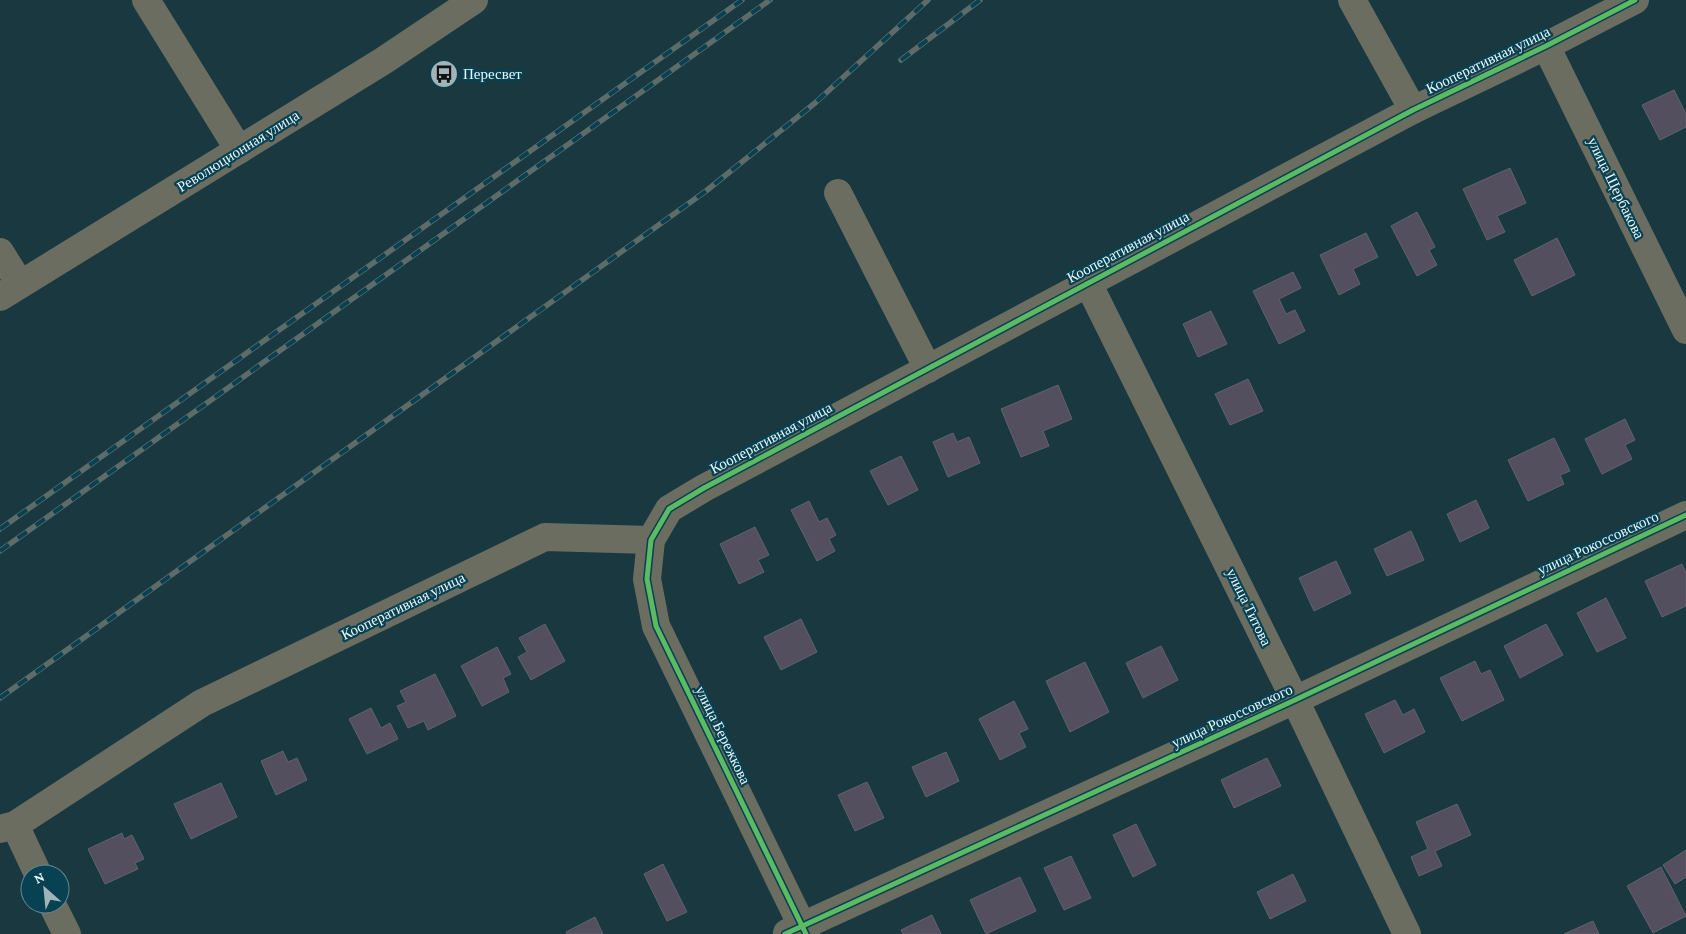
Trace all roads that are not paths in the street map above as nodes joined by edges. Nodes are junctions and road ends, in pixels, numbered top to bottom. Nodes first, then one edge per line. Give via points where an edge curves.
1 (146, 0) edge
2 (474, 0) edge
3 (1352, 0) edge
4 (1634, 0) edge
5 (1546, 46) junction
6 (1413, 110) junction
7 (239, 150) junction
8 (838, 193) dead end
9 (0, 252) edge
10 (1088, 282) junction
11 (10, 291) edge
12 (1686, 330) edge
13 (928, 369) junction
14 (1686, 515) edge
15 (651, 540) junction
16 (1295, 700) junction
17 (8, 827) edge
18 (32, 864) edge
19 (57, 914) edge
20 (798, 931) edge
21 (67, 934) edge
22 (1407, 934) edge

1 - 7 street
2 - 7 street, Революционная улица via 384,62
3 - 6 street
4 - 5 street, Кооперативная улица
5 - 6 street, Кооперативная улица
5 - 12 street, улица Щербакова
6 - 10 street, Кооперативная улица
7 - 11 street, Революционная улица
8 - 13 street
9 - 11 street
10 - 13 street, Кооперативная улица
10 - 16 street, улица Титова
13 - 15 street, Кооперативная улица via 669,509
14 - 16 street, улица Рокоссовского
15 - 17 street, Кооперативная улица via 545,537 202,703
15 - 20 street, улица Бережкова via 647,579 656,626
16 - 20 street, улица Рокоссовского
16 - 22 street, улица Титова
17 - 18 street
19 - 21 street

